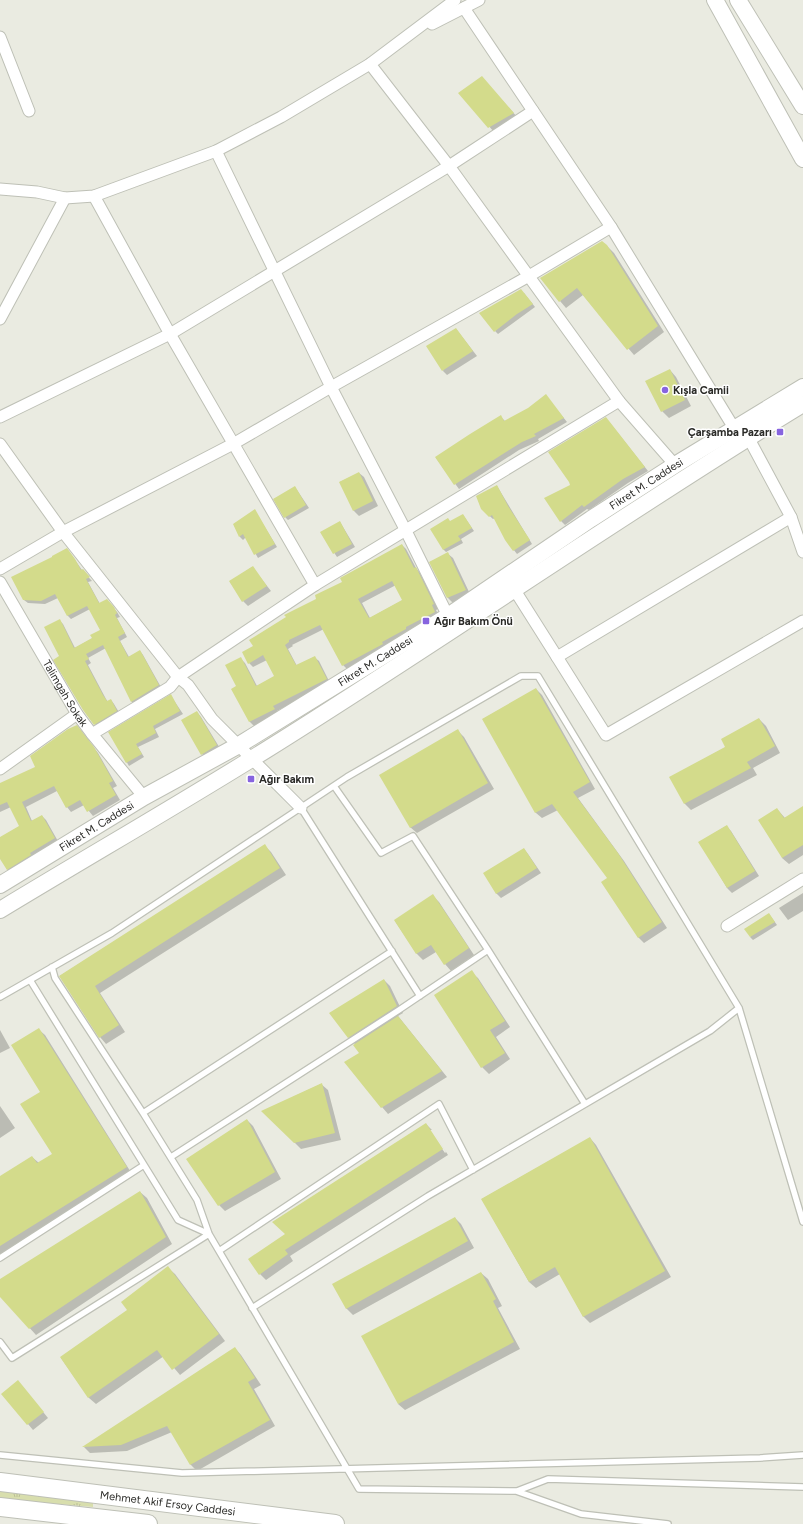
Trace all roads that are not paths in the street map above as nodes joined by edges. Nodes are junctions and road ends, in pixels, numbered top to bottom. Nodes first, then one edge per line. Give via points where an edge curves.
1 (455, 0) edge
2 (479, 0) edge
3 (715, 0) edge
4 (738, 0) edge
5 (464, 8) junction
6 (410, 34) junction
7 (0, 37) edge
8 (370, 64) junction
9 (802, 104) edge
10 (29, 111) dead end
11 (532, 111) junction
12 (216, 151) junction
13 (803, 159) edge
14 (449, 166) junction
15 (0, 189) edge
16 (94, 196) junction
17 (65, 198) junction
18 (610, 227) junction
19 (275, 270) junction
20 (529, 276) junction
21 (0, 319) edge
22 (170, 334) junction
23 (331, 387) junction
24 (803, 387) edge
25 (619, 401) junction
26 (803, 404) edge
27 (0, 417) edge
28 (734, 428) junction
29 (748, 437) junction
30 (0, 444) edge
31 (233, 444) junction
32 (675, 465) junction
33 (791, 517) junction
34 (406, 531) junction
35 (63, 532) junction
36 (803, 552) edge
37 (0, 569) edge
38 (0, 582) edge
39 (315, 585) junction
40 (514, 589) junction
41 (448, 616) junction
42 (803, 621) edge
43 (557, 657) junction
44 (178, 677) junction
45 (77, 714) junction
46 (92, 734) junction
47 (240, 745) junction
48 (252, 758) junction
49 (0, 769) edge
50 (334, 786) junction
51 (144, 797) junction
52 (301, 808) junction
53 (803, 879) edge
54 (0, 885) edge
55 (0, 910) edge
56 (727, 926) dead end
57 (488, 950) junction
58 (392, 952) junction
59 (52, 967) junction
60 (30, 980) junction
61 (420, 996) junction
62 (0, 997) edge
63 (740, 1008) junction
64 (585, 1104) junction
65 (143, 1113) junction
66 (171, 1157) junction
67 (144, 1165) junction
68 (473, 1170) junction
69 (803, 1222) edge
70 (209, 1234) junction
71 (219, 1251) junction
72 (0, 1258) edge
73 (252, 1308) junction
74 (0, 1342) edge
75 (0, 1455) edge
76 (803, 1455) edge
77 (347, 1469) junction
78 (0, 1482) edge
79 (803, 1487) edge
80 (516, 1491) junction
81 (0, 1508) edge
82 (148, 1524) edge
83 (335, 1524) edge
84 (668, 1524) edge

1 - 6 street
2 - 5 street
3 - 13 main road
4 - 9 main road
5 - 6 street
5 - 11 street
6 - 8 street
7 - 10 street
8 - 12 street
8 - 14 street
11 - 14 street
11 - 18 street
12 - 16 street
12 - 19 street
14 - 19 street
14 - 20 street
15 - 17 street via 37,192
16 - 17 street
16 - 22 street
17 - 21 street
18 - 20 street
18 - 28 street
19 - 22 street
19 - 23 street
20 - 23 street
20 - 25 street
22 - 27 street
22 - 31 street
23 - 31 street
23 - 34 street
24 - 28 main road, Fikret M. Caddesi
25 - 32 street
25 - 34 street
26 - 29 main road
28 - 32 main road, Fikret M. Caddesi
29 - 33 street
29 - 40 main road
30 - 35 street
31 - 35 street
31 - 39 street
32 - 41 main road, Fikret M. Caddesi
33 - 36 street
33 - 43 street
34 - 39 street
34 - 41 street
35 - 37 street
35 - 44 street
38 - 45 street, Talimgah Sokak
39 - 44 street
40 - 43 street
40 - 48 main road
41 - 47 main road, Fikret M. Caddesi
42 - 43 street via 606,734
44 - 46 street via 170,687
44 - 47 street via 188,685 212,719
45 - 46 street, Talimgah Sokak
45 - 49 street
46 - 51 street, Talimgah Sokak
47 - 48 street
47 - 51 main road, Fikret M. Caddesi
48 - 52 street
48 - 55 main road
50 - 52 lane
50 - 57 lane via 381,852 413,836
50 - 63 lane via 521,676 538,676
51 - 54 main road, Fikret M. Caddesi
52 - 58 lane
52 - 59 lane via 112,933
53 - 56 street
57 - 61 lane
57 - 64 lane
58 - 61 lane
58 - 65 lane
59 - 60 lane
59 - 65 lane via 55,978
60 - 62 lane
60 - 67 lane
61 - 66 lane
63 - 64 lane via 710,1031
63 - 69 lane
64 - 68 lane
65 - 66 lane
66 - 70 lane via 198,1200
67 - 70 lane via 178,1220
67 - 72 lane
68 - 71 lane via 439,1104
68 - 73 lane
70 - 71 lane
70 - 74 lane via 12,1358
71 - 73 lane
73 - 77 lane
75 - 77 lane via 182,1473
76 - 77 lane
77 - 80 lane via 359,1489
78 - 83 main road, Mehmet Akif Ersoy Caddesi
79 - 80 lane via 548,1479
80 - 84 lane via 581,1514
81 - 82 main road

